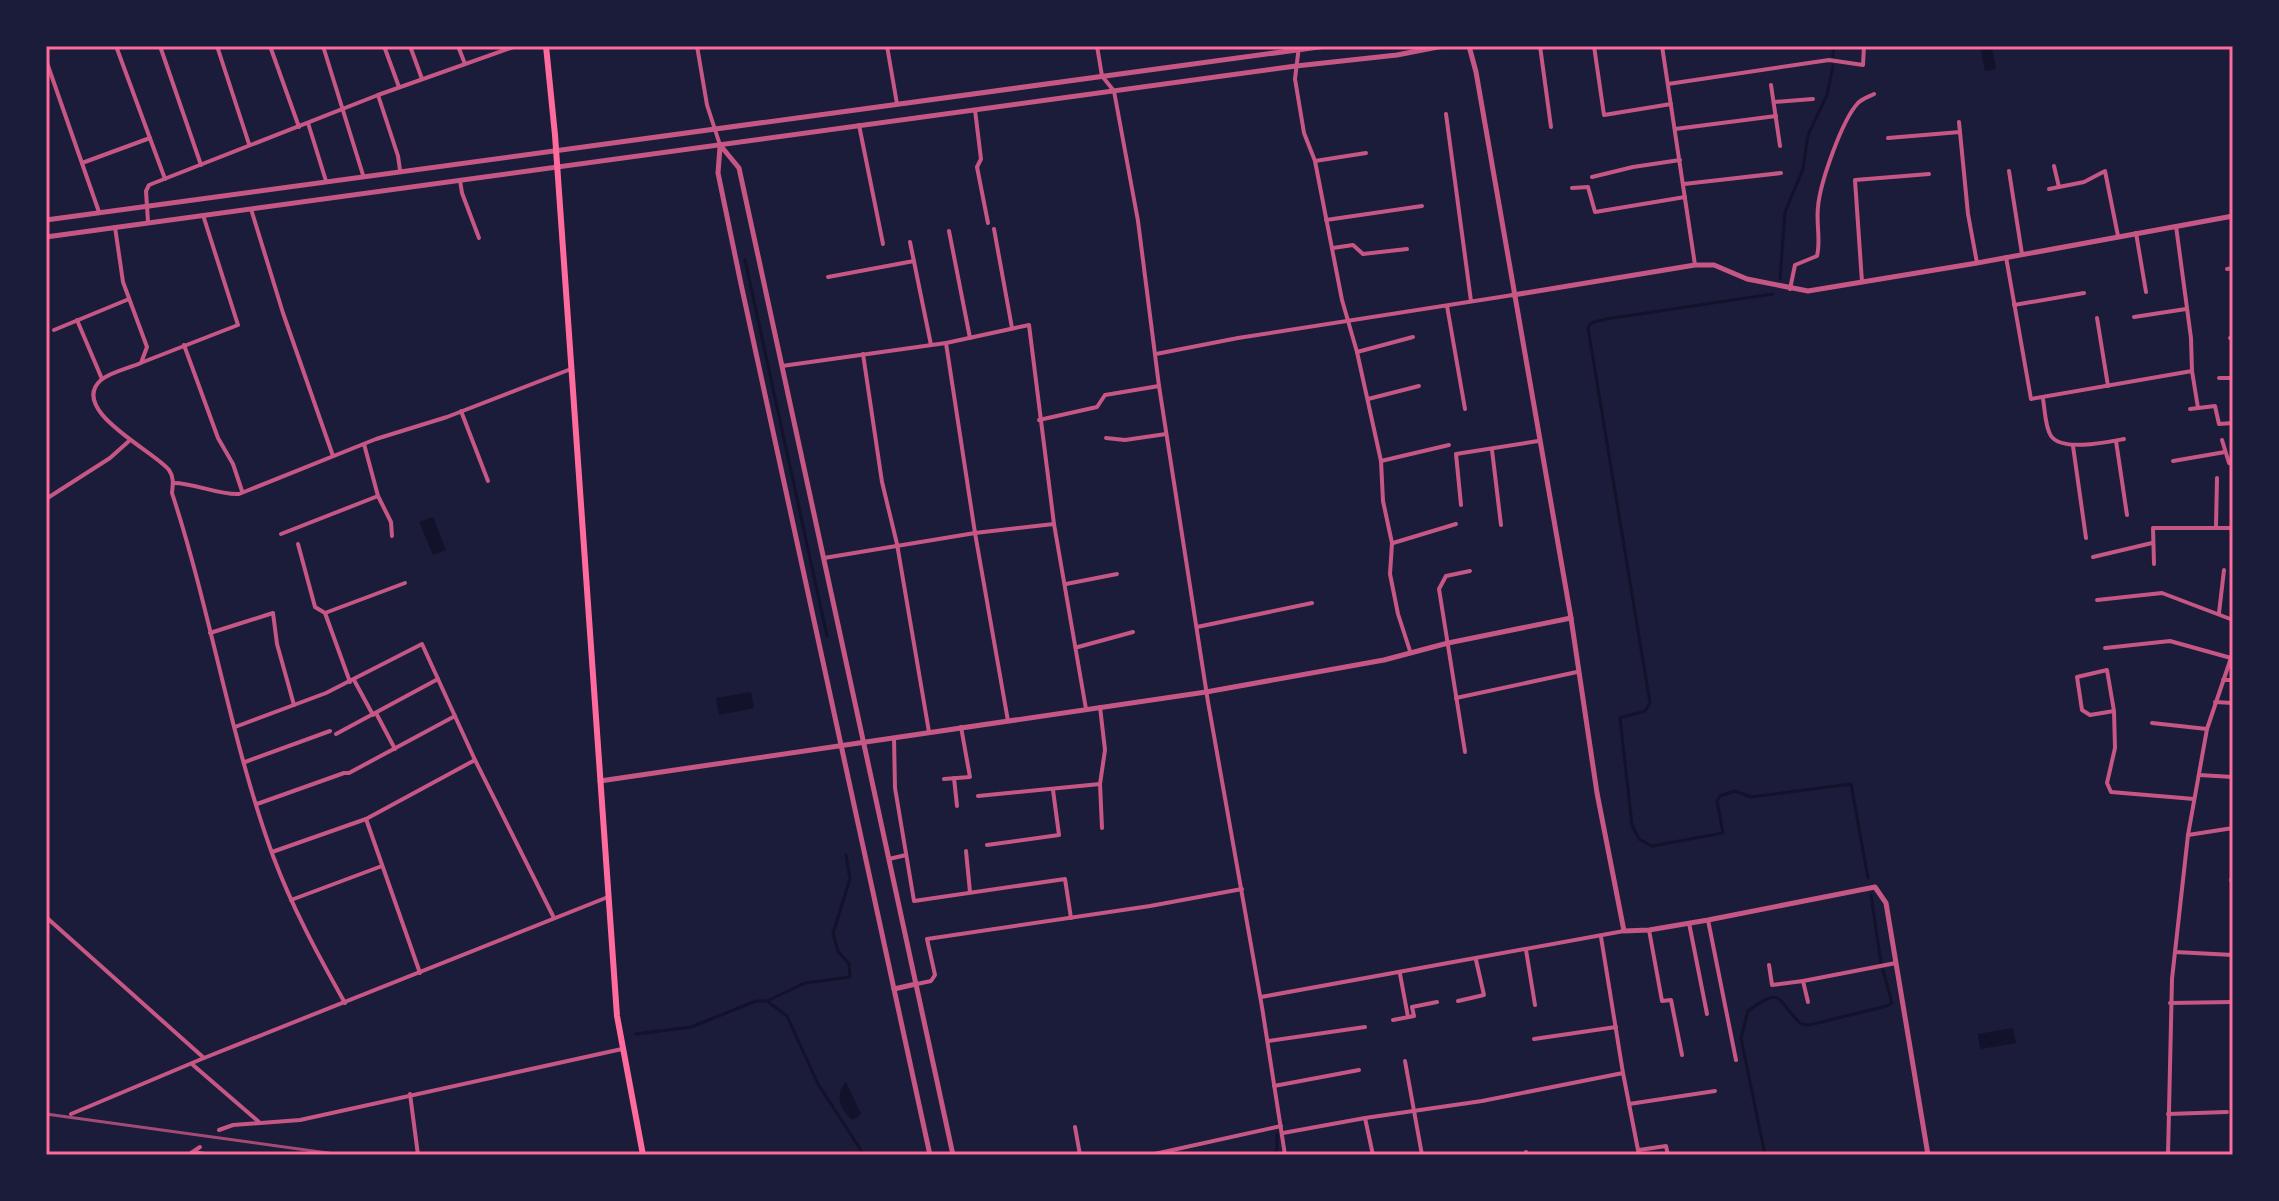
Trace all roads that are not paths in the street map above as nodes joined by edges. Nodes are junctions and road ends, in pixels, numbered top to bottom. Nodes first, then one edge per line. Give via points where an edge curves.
1 (116, 46) edge
2 (160, 46) edge
3 (217, 46) edge
4 (270, 46) edge
5 (323, 46) edge
6 (384, 46) edge
7 (410, 46) edge
8 (458, 46) edge
9 (516, 46) edge
10 (546, 46) edge
11 (697, 46) edge
12 (887, 46) edge
13 (1097, 46) edge
14 (1326, 46) edge
15 (1443, 46) edge
16 (1469, 46) edge
17 (1540, 46) edge
18 (1594, 46) edge
19 (1662, 46) edge
20 (1864, 46) edge
21 (1299, 47) edge
22 (46, 60) edge
23 (465, 64) junction
24 (1296, 66) junction
25 (1102, 76) junction
26 (422, 79) junction
27 (1668, 84) junction
28 (1771, 85) dead end
29 (399, 87) junction
30 (1114, 91) junction
31 (1874, 94) dead end
32 (378, 95) junction
33 (1813, 99) dead end
34 (1774, 102) junction
35 (897, 104) junction
36 (1671, 104) junction
37 (344, 108) junction
38 (975, 110) junction
39 (1446, 114) dead end
40 (1776, 116) junction
41 (1959, 122) dead end
42 (308, 123) junction
43 (859, 125) junction
44 (299, 127) junction
45 (1551, 127) dead end
46 (716, 128) junction
47 (1675, 129) junction
48 (1960, 132) junction
49 (150, 138) junction
50 (1888, 138) dead end
51 (249, 144) junction
52 (720, 145) junction
53 (1780, 146) dead end
54 (556, 150) junction
55 (1366, 153) dead end
56 (1680, 160) junction
57 (1315, 161) junction
58 (82, 163) junction
59 (201, 165) junction
60 (557, 166) junction
61 (2054, 166) dead end
62 (400, 170) junction
63 (2009, 171) dead end
64 (1781, 173) dead end
65 (1929, 174) dead end
66 (363, 175) junction
67 (1592, 177) dead end
68 (165, 179) junction
69 (460, 180) junction
70 (326, 181) junction
71 (1684, 184) junction
72 (2059, 187) junction
73 (1572, 188) dead end
74 (2049, 189) dead end
75 (1686, 197) junction
76 (146, 206) junction
77 (1422, 206) dead end
78 (251, 209) junction
79 (99, 212) junction
80 (203, 215) junction
81 (2233, 216) edge
82 (46, 220) edge
83 (1326, 220) junction
84 (148, 222) junction
85 (988, 223) dead end
86 (2176, 226) junction
87 (115, 227) junction
88 (994, 229) dead end
89 (949, 231) dead end
90 (2136, 233) junction
91 (2118, 236) junction
92 (46, 237) edge
93 (479, 238) dead end
94 (910, 242) dead end
95 (883, 244) dead end
96 (1332, 248) junction
97 (1407, 249) dead end
98 (2022, 254) junction
99 (2006, 257) junction
100 (914, 261) junction
101 (1977, 263) junction
102 (1695, 265) junction
103 (828, 277) dead end
104 (1862, 282) junction
105 (1790, 289) junction
106 (2146, 292) dead end
107 (2084, 293) dead end
108 (1513, 295) junction
109 (129, 299) junction
110 (1471, 301) junction
111 (2014, 305) junction
112 (1447, 306) junction
113 (2186, 309) junction
114 (2134, 317) dead end
115 (2097, 318) dead end
116 (77, 320) junction
117 (1347, 323) junction
118 (1012, 328) junction
119 (54, 330) dead end
120 (1413, 337) dead end
121 (970, 338) junction
122 (946, 343) junction
123 (184, 345) junction
124 (931, 345) junction
125 (1357, 352) junction
126 (863, 354) junction
127 (1156, 354) junction
128 (141, 363) junction
129 (782, 366) junction
130 (571, 369) junction
131 (2192, 371) junction
132 (2219, 378) dead end
133 (2233, 378) edge
134 (102, 379) junction
135 (1159, 386) junction
136 (1419, 386) dead end
137 (2108, 386) junction
138 (1368, 399) junction
139 (2043, 399) junction
140 (2198, 408) junction
141 (1465, 409) dead end
142 (2190, 409) dead end
143 (461, 411) junction
144 (1039, 420) junction
145 (2233, 423) edge
146 (1167, 434) junction
147 (1106, 438) dead end
148 (2124, 439) dead end
149 (129, 440) junction
150 (2222, 440) dead end
151 (1538, 441) junction
152 (2116, 441) junction
153 (364, 444) junction
154 (1449, 445) dead end
155 (2073, 446) junction
156 (1492, 450) junction
157 (2225, 452) junction
158 (333, 456) junction
159 (1381, 461) junction
160 (2173, 461) dead end
161 (2233, 464) edge
162 (2217, 478) dead end
163 (488, 481) dead end
164 (173, 483) junction
165 (243, 492) junction
166 (378, 496) junction
167 (47, 498) edge
168 (1461, 505) dead end
169 (2127, 515) dead end
170 (1054, 524) junction
171 (1456, 524) dead end
172 (1501, 525) dead end
173 (2216, 526) junction
174 (2233, 528) edge
175 (975, 533) junction
176 (281, 534) dead end
177 (392, 536) dead end
178 (2086, 538) dead end
179 (1392, 543) junction
180 (2152, 543) junction
181 (298, 544) dead end
182 (897, 544) junction
183 (2093, 557) dead end
184 (824, 558) junction
185 (2154, 564) dead end
186 (2224, 570) dead end
187 (1470, 571) dead end
188 (1117, 574) dead end
189 (405, 583) dead end
190 (1066, 584) junction
191 (2097, 600) dead end
192 (1312, 603) dead end
193 (325, 613) junction
194 (2219, 613) junction
195 (1571, 618) junction
196 (2233, 620) edge
197 (1197, 627) junction
198 (1133, 632) dead end
199 (210, 633) junction
200 (1448, 643) junction
201 (1077, 647) junction
202 (2105, 648) dead end
203 (1410, 651) junction
204 (2233, 652) edge
205 (2231, 658) junction
206 (1577, 672) junction
207 (438, 679) junction
208 (2223, 680) junction
209 (2233, 680) edge
210 (352, 681) junction
211 (1206, 692) junction
212 (1456, 698) junction
213 (2215, 702) junction
214 (2233, 703) edge
215 (294, 705) junction
216 (1100, 707) junction
217 (1086, 709) junction
218 (2114, 711) junction
219 (374, 714) junction
220 (455, 716) junction
221 (1008, 721) junction
222 (2152, 723) dead end
223 (235, 727) junction
224 (961, 727) junction
225 (2207, 729) junction
226 (929, 732) junction
227 (894, 738) junction
228 (863, 741) junction
229 (841, 745) junction
230 (395, 749) junction
231 (1465, 752) dead end
232 (475, 760) junction
233 (245, 762) junction
234 (2199, 775) junction
235 (2233, 777) edge
236 (954, 778) junction
237 (944, 779) dead end
238 (600, 781) junction
239 (1100, 784) junction
240 (1053, 790) junction
241 (978, 796) dead end
242 (2194, 799) junction
243 (257, 804) junction
244 (957, 806) dead end
245 (366, 819) junction
246 (1102, 828) dead end
247 (2233, 828) edge
248 (2188, 835) junction
249 (987, 845) dead end
250 (966, 851) dead end
251 (272, 852) junction
252 (906, 855) junction
253 (889, 859) junction
254 (382, 866) junction
255 (1242, 889) junction
256 (970, 892) junction
257 (608, 897) junction
258 (291, 900) junction
259 (46, 917) edge
260 (1071, 918) junction
261 (554, 919) junction
262 (1708, 920) junction
263 (1689, 923) junction
264 (1649, 930) junction
265 (1624, 931) junction
266 (1601, 937) junction
267 (1526, 950) junction
268 (2175, 952) junction
269 (2233, 955) edge
270 (1476, 960) junction
271 (1896, 963) junction
272 (1769, 965) dead end
273 (420, 973) junction
274 (1400, 974) junction
275 (1803, 981) junction
276 (916, 984) junction
277 (894, 989) junction
278 (1260, 997) junction
279 (1458, 1001) dead end
280 (1437, 1002) dead end
281 (1808, 1002) dead end
282 (2233, 1002) edge
283 (345, 1003) junction
284 (2170, 1003) junction
285 (1535, 1005) dead end
286 (1707, 1014) dead end
287 (1408, 1017) junction
288 (1393, 1020) dead end
289 (1365, 1027) dead end
290 (1616, 1027) junction
291 (1534, 1039) dead end
292 (1268, 1041) junction
293 (622, 1049) junction
294 (1682, 1055) dead end
295 (204, 1058) junction
296 (1736, 1060) dead end
297 (1405, 1061) dead end
298 (193, 1064) junction
299 (1359, 1070) dead end
300 (1623, 1073) junction
301 (1274, 1086) junction
302 (1715, 1091) dead end
303 (410, 1094) junction
304 (1629, 1104) junction
305 (1413, 1110) junction
306 (2227, 1112) dead end
307 (71, 1114) dead end
308 (2168, 1114) junction
309 (1365, 1118) junction
310 (261, 1124) junction
311 (1281, 1126) junction
312 (1075, 1127) dead end
313 (219, 1130) dead end
314 (1282, 1133) junction
315 (200, 1147) dead end
316 (1639, 1152) edge
317 (190, 1153) edge
318 (211, 1155) edge
319 (418, 1155) edge
320 (643, 1155) edge
321 (930, 1155) edge
322 (953, 1155) edge
323 (1080, 1155) edge
324 (1150, 1155) edge
325 (1285, 1155) edge
326 (1373, 1155) edge
327 (1422, 1155) edge
328 (1668, 1155) edge
329 (1928, 1155) edge
330 (2168, 1155) edge

1 - 49 street
2 - 59 street
3 - 51 street
4 - 44 street
5 - 37 street
6 - 29 street
7 - 26 street
8 - 23 street
9 - 23 street
10 - 54 main road
11 - 46 street
12 - 35 street
13 - 25 street
14 - 21 street
15 - 24 street
16 - 108 street
17 - 45 street
18 - 36 street via 1604,115
19 - 27 street
20 - 27 street via 1863,65 1829,60
21 - 24 street
21 - 25 street
22 - 58 street
23 - 26 street
24 - 30 street
24 - 57 street via 1304,133
25 - 30 street
25 - 35 street
26 - 29 street
27 - 36 street
28 - 34 street
29 - 32 street
30 - 38 street
30 - 127 street
31 - 105 street via 1852,111 1821,185 1817,256 1795,265
32 - 37 street
32 - 62 street
33 - 34 street
34 - 40 street
35 - 46 street
36 - 47 street
37 - 42 street
37 - 66 street
38 - 43 street
38 - 85 street via 981,159 977,167
39 - 110 street
40 - 47 street
40 - 53 street
41 - 48 street
42 - 44 street
42 - 70 street
43 - 52 street
43 - 95 street
44 - 51 street
46 - 52 street
46 - 54 street
47 - 56 street
48 - 50 street
48 - 101 street
49 - 58 street
49 - 68 street
51 - 59 street
52 - 60 street
52 - 129 street via 739,168
52 - 229 street via 718,173
54 - 60 main road
54 - 62 street
55 - 57 street
56 - 67 street
56 - 71 street
57 - 83 street
58 - 79 street
59 - 68 street
60 - 69 street
60 - 130 main road
61 - 72 street
62 - 66 street
63 - 98 street
64 - 71 street
65 - 104 street via 1855,180
66 - 70 street
68 - 76 street via 149,185
69 - 78 street
69 - 93 street
70 - 76 street
71 - 75 street
72 - 74 street
72 - 91 street via 2105,171
73 - 75 street via 1588,187 1595,212
75 - 102 street
76 - 79 street
76 - 84 street
77 - 83 street
78 - 80 street
78 - 158 street
79 - 82 street
80 - 84 street
80 - 123 street via 238,325
81 - 86 street
83 - 96 street
84 - 87 street
86 - 90 street
86 - 113 street
87 - 92 street
87 - 109 street
88 - 118 street
89 - 121 street
90 - 91 street
90 - 106 street
91 - 98 street
94 - 100 street
96 - 97 street via 1353,245 1363,254
96 - 117 street
98 - 99 street
99 - 101 street
99 - 111 street
100 - 103 street
100 - 124 street
101 - 104 street
102 - 105 street via 1714,265
102 - 108 street
104 - 105 street
107 - 111 street
108 - 110 street
108 - 151 street
109 - 116 street
109 - 128 street via 146,341
110 - 112 street
111 - 139 street via 2031,399
112 - 117 street
112 - 141 street
113 - 114 street
113 - 131 street
115 - 137 street
116 - 119 street
116 - 134 street
117 - 125 street
117 - 127 street
118 - 121 street
118 - 144 street via 1029,325
120 - 125 street
121 - 122 street
122 - 124 street
122 - 175 street
123 - 128 street
123 - 165 street
124 - 126 street
125 - 138 street
126 - 129 street
126 - 182 street
127 - 135 street
128 - 134 street
129 - 184 street
130 - 143 street
130 - 238 main road
131 - 137 street
131 - 140 street
132 - 133 street
134 - 149 street via 95,404
135 - 144 street via 1105,395 1097,407
135 - 146 street
136 - 138 street
137 - 139 street
138 - 159 street
139 - 155 street via 2050,435
140 - 142 street
140 - 145 street via 2215,406 2219,424
143 - 153 street
143 - 163 street
144 - 170 street
146 - 147 street
146 - 197 street
148 - 152 street
149 - 164 street via 168,468
149 - 167 street
150 - 157 street
151 - 156 street
151 - 195 street
152 - 155 street
152 - 169 street
153 - 158 street
153 - 166 street
154 - 159 street
155 - 178 street
156 - 168 street via 1456,454
156 - 172 street
157 - 160 street
157 - 161 street
158 - 165 street
159 - 179 street
162 - 173 street
164 - 165 street
164 - 199 street
166 - 176 street
166 - 177 street
170 - 175 street
170 - 190 street
171 - 179 street
173 - 174 street
173 - 180 street via 2153,528
175 - 182 street
175 - 221 street
179 - 203 street via 1390,574
180 - 183 street
180 - 185 street
181 - 193 street via 315,607
182 - 184 street
182 - 226 street
184 - 228 street
186 - 194 street
187 - 200 street via 1446,576 1439,589
188 - 190 street
189 - 193 street
190 - 201 street
191 - 194 street via 2162,593
192 - 197 street
193 - 210 street
194 - 196 street
195 - 200 street
195 - 206 street
197 - 211 street
198 - 201 street
199 - 215 street via 273,613
199 - 223 street
200 - 203 street
200 - 212 street
201 - 217 street
202 - 205 street via 2170,641
203 - 211 street
204 - 205 street
205 - 208 street
206 - 212 street
206 - 265 street
207 - 210 street via 422,644
207 - 219 street
207 - 220 street
208 - 209 street
208 - 213 street
210 - 215 street
210 - 219 street
211 - 216 street
211 - 255 street
212 - 231 street
213 - 214 street
213 - 225 street
215 - 223 street
216 - 217 street
216 - 239 street via 1105,750
217 - 221 street
218 - 218 street via 2090,715 2082,710 2077,677 2107,670
218 - 242 street via 2115,748 2107,783 2111,792
219 - 230 street
219 - 233 street
220 - 230 street
220 - 232 street
221 - 224 street
222 - 225 street
223 - 233 street
224 - 226 street
224 - 236 street via 970,777
225 - 234 street
226 - 227 street
227 - 228 street
227 - 252 street via 895,788
228 - 229 street
228 - 253 street
229 - 238 street
229 - 277 street
230 - 243 street via 349,773
232 - 245 street
232 - 261 street
233 - 243 street
234 - 235 street
234 - 242 street
236 - 237 street
236 - 244 street
238 - 257 main road
239 - 240 street
239 - 246 street
240 - 241 street
240 - 249 street via 1059,835
242 - 248 street
243 - 251 street
245 - 251 street
245 - 254 street
247 - 248 street
248 - 268 street
250 - 256 street
251 - 258 street
252 - 253 street
252 - 256 street via 914,901
253 - 276 street
254 - 258 street
254 - 273 street
255 - 260 street
255 - 278 street
256 - 260 street via 1065,879
257 - 261 street
257 - 293 main road
258 - 283 street
259 - 295 street
260 - 276 street via 927,939 935,975
261 - 273 street
262 - 263 street
262 - 271 street via 1875,887 1886,903
262 - 296 street
263 - 264 street
263 - 286 street
264 - 265 street
264 - 294 street via 1662,1001 1671,1000
265 - 266 street
266 - 267 street
266 - 290 street
267 - 270 street
267 - 285 street
268 - 269 street
268 - 284 street
270 - 274 street
270 - 279 street via 1484,995
271 - 275 street
271 - 329 street
272 - 275 street via 1772,985
273 - 283 street
274 - 278 street
274 - 287 street
275 - 281 street
276 - 277 street
276 - 322 street
277 - 321 street
278 - 292 street
280 - 287 street via 1412,1007 1414,1016
282 - 284 street
283 - 295 street
284 - 308 street
287 - 288 street
289 - 292 street
290 - 291 street
290 - 300 street
292 - 301 street
293 - 303 street
293 - 320 main road
295 - 298 street
297 - 305 street
298 - 307 street
298 - 310 street
299 - 301 street
300 - 304 street
300 - 305 street
301 - 311 street
302 - 304 street
303 - 310 street
303 - 319 street
304 - 316 street
305 - 309 street
305 - 327 street
306 - 308 street
308 - 330 street
309 - 314 street
309 - 326 street
310 - 313 street
311 - 314 street
311 - 324 street
312 - 323 street
314 - 325 street
315 - 317 street
316 - 328 street via 1666,1146
317 - 318 street

